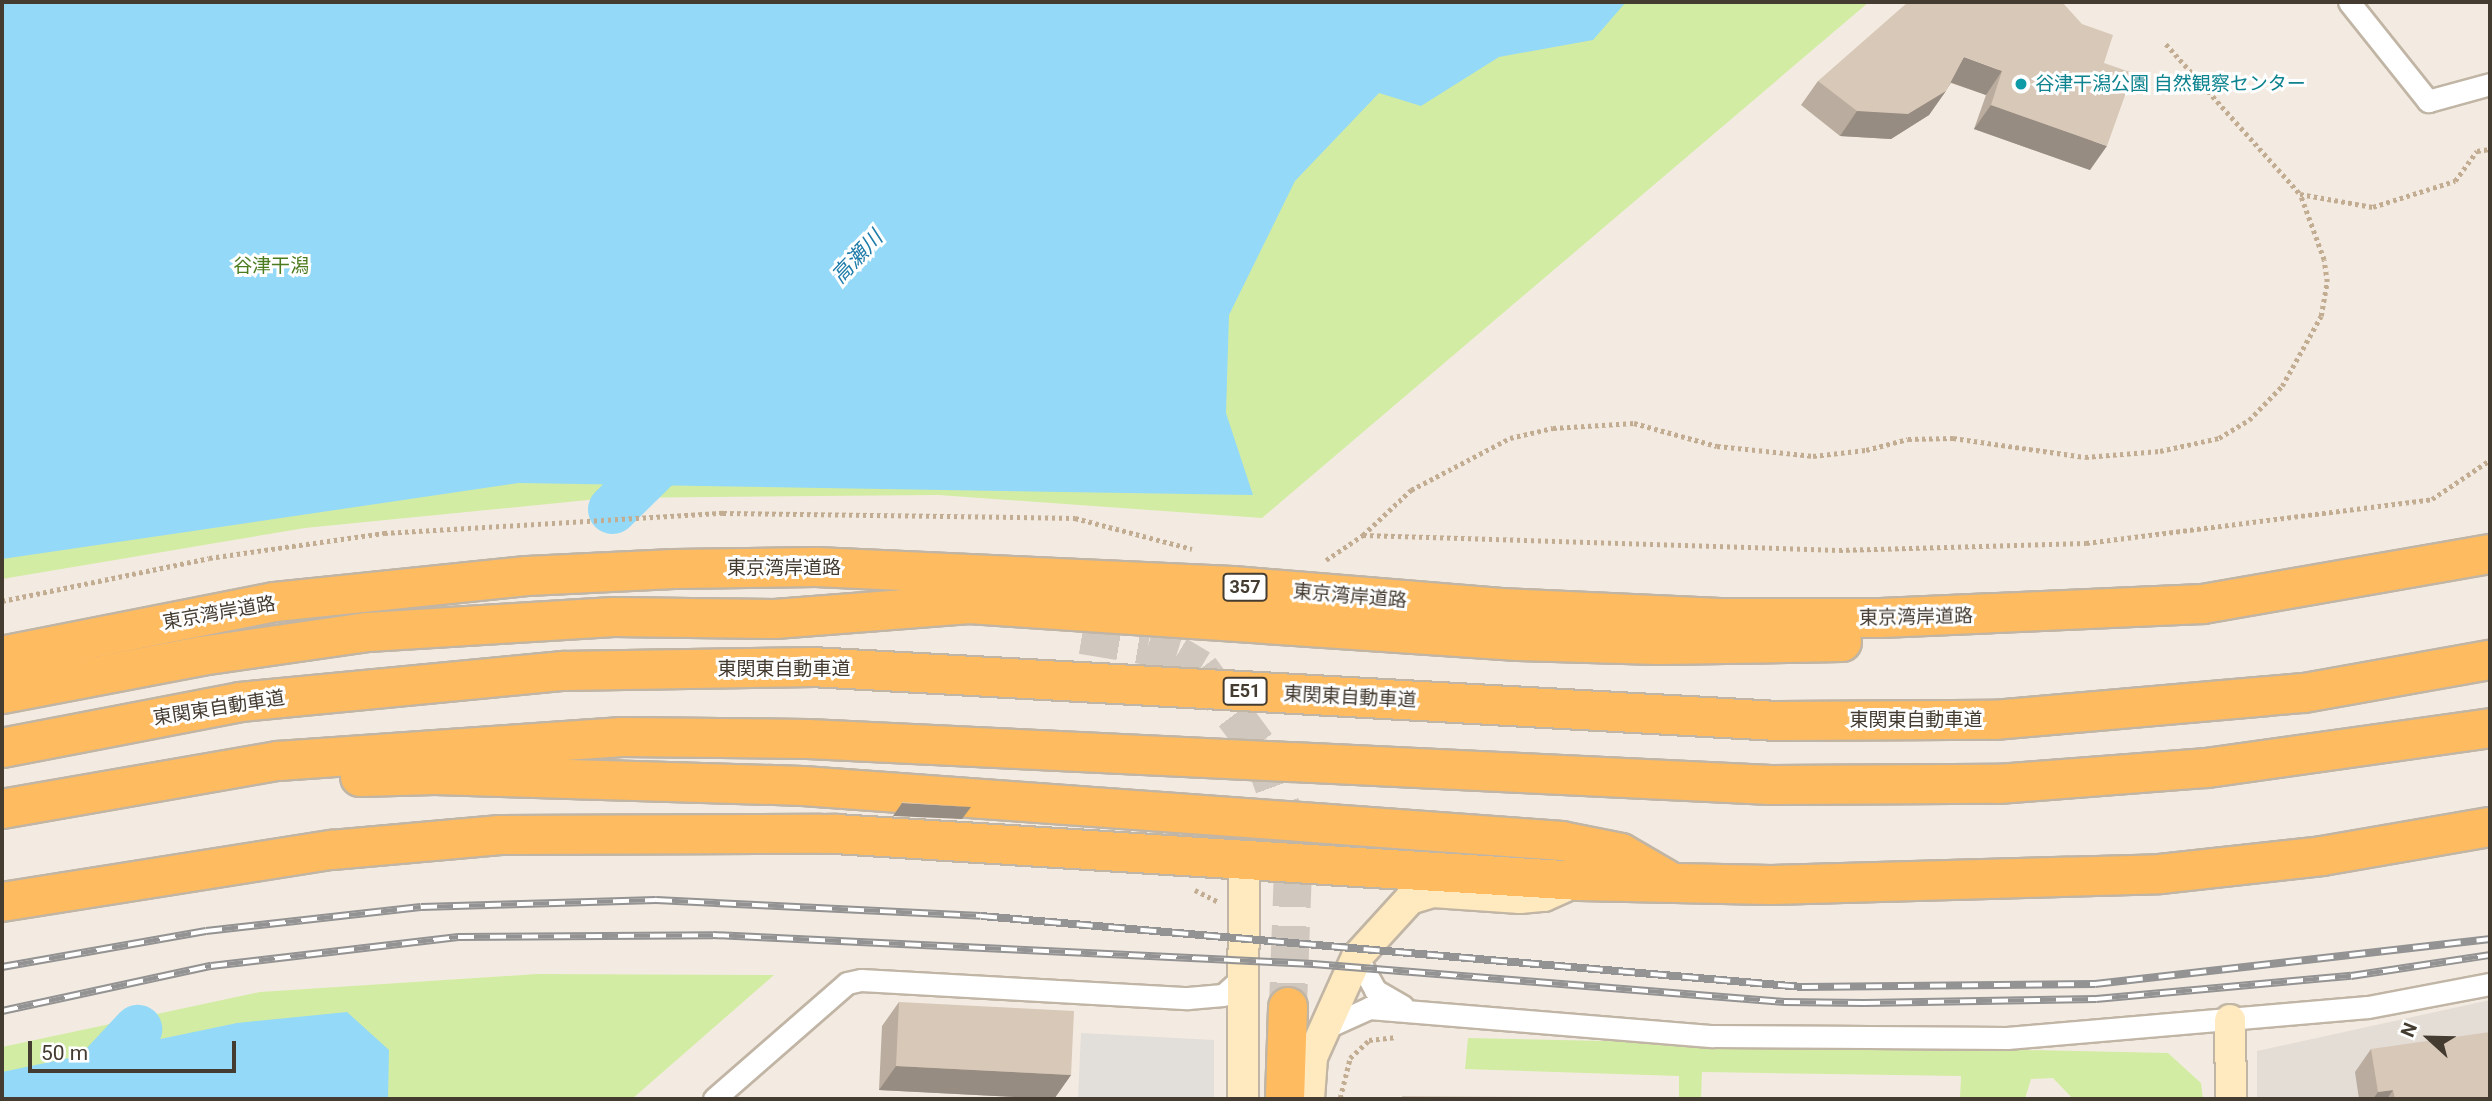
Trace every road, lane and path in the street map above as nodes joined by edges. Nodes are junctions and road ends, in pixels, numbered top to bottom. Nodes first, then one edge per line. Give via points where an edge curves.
1 (2349, 2) edge
2 (2165, 44) dead end
3 (2490, 84) edge
4 (2490, 149) edge
5 (2300, 194) junction
6 (2490, 460) edge
7 (1363, 535) junction
8 (1201, 552) dead end
9 (2490, 554) edge
10 (1314, 568) dead end
11 (2, 600) edge
12 (2203, 604) junction
13 (775, 619) junction
14 (1082, 635) tunnel mouth
15 (2, 656) edge
16 (2490, 660) edge
17 (2, 694) edge
18 (2490, 728) edge
19 (2, 748) edge
20 (2, 809) edge
21 (1158, 813) junction
22 (2, 825) edge
23 (2490, 827) edge
24 (1244, 860) junction
25 (1579, 881) junction
26 (1185, 885) dead end
27 (1676, 885) junction
28 (2, 902) edge
29 (1243, 902) junction
30 (1357, 957) junction
31 (1241, 979) junction
32 (2490, 984) edge
33 (1188, 998) junction
34 (1288, 1007) tunnel mouth
35 (1439, 1014) junction
36 (2230, 1020) junction
37 (1323, 1029) junction
38 (1409, 1035) dead end
39 (1242, 1047) junction
40 (715, 1098) edge
41 (1243, 1099) edge
42 (1285, 1099) edge
43 (1309, 1099) edge
44 (1340, 1099) edge
45 (2231, 1099) edge

1 - 3 street via 2428,101
2 - 5 path
4 - 5 path via 2477,151 2455,181 2373,207
5 - 7 path via 2324,260 2327,282 2321,316 2282,386 2249,421 2219,438 2160,451 2085,457 1953,438 1908,439 1813,456 1717,446 1634,423 1596,422 1510,438 1476,454 1411,490
6 - 7 path via 2432,499 2086,543 1839,550
7 - 10 path
8 - 11 path via 1075,518 723,513 384,533 209,558
9 - 12 highway, 東京湾岸道路 / 357
12 - 13 highway via 1977,632 1789,645 1518,641 969,604
12 - 15 highway, 東京湾岸道路 / 357 via 1978,616 1720,618 1501,608 1233,586 816,567 674,569 527,576 275,602
13 - 14 highway via 968,625
13 - 17 highway via 614,617 368,632 201,656
16 - 19 highway, 東関東自動車道 / E51 via 2304,693 1981,720 1778,721 812,667 564,671 240,702
18 - 20 highway via 2207,768 1998,784 1784,785 808,739 622,737 278,761
21 - 22 highway via 803,786 435,775 334,778 236,789
21 - 24 highway via 1227,828 1238,840
21 - 27 highway via 1562,841 1621,853
23 - 27 highway via 2322,856 2160,874
24 - 25 highway
24 - 28 highway via 836,834 500,835 332,850
24 - 29 street
25 - 27 highway
25 - 30 street via 1544,896 1433,892 1410,899
26 - 29 path via 1209,901
29 - 31 street
30 - 35 street via 1367,980 1385,999
30 - 37 street
31 - 33 street via 1223,995
31 - 39 street
32 - 36 street via 2368,1007
33 - 39 street via 1230,1018
33 - 40 street via 861,980 835,991
34 - 42 highway
35 - 36 street via 1713,1036 2007,1038
35 - 37 street via 1369,1008
36 - 45 street
37 - 43 street via 1312,1057
38 - 44 path via 1369,1040 1350,1058
39 - 41 street

